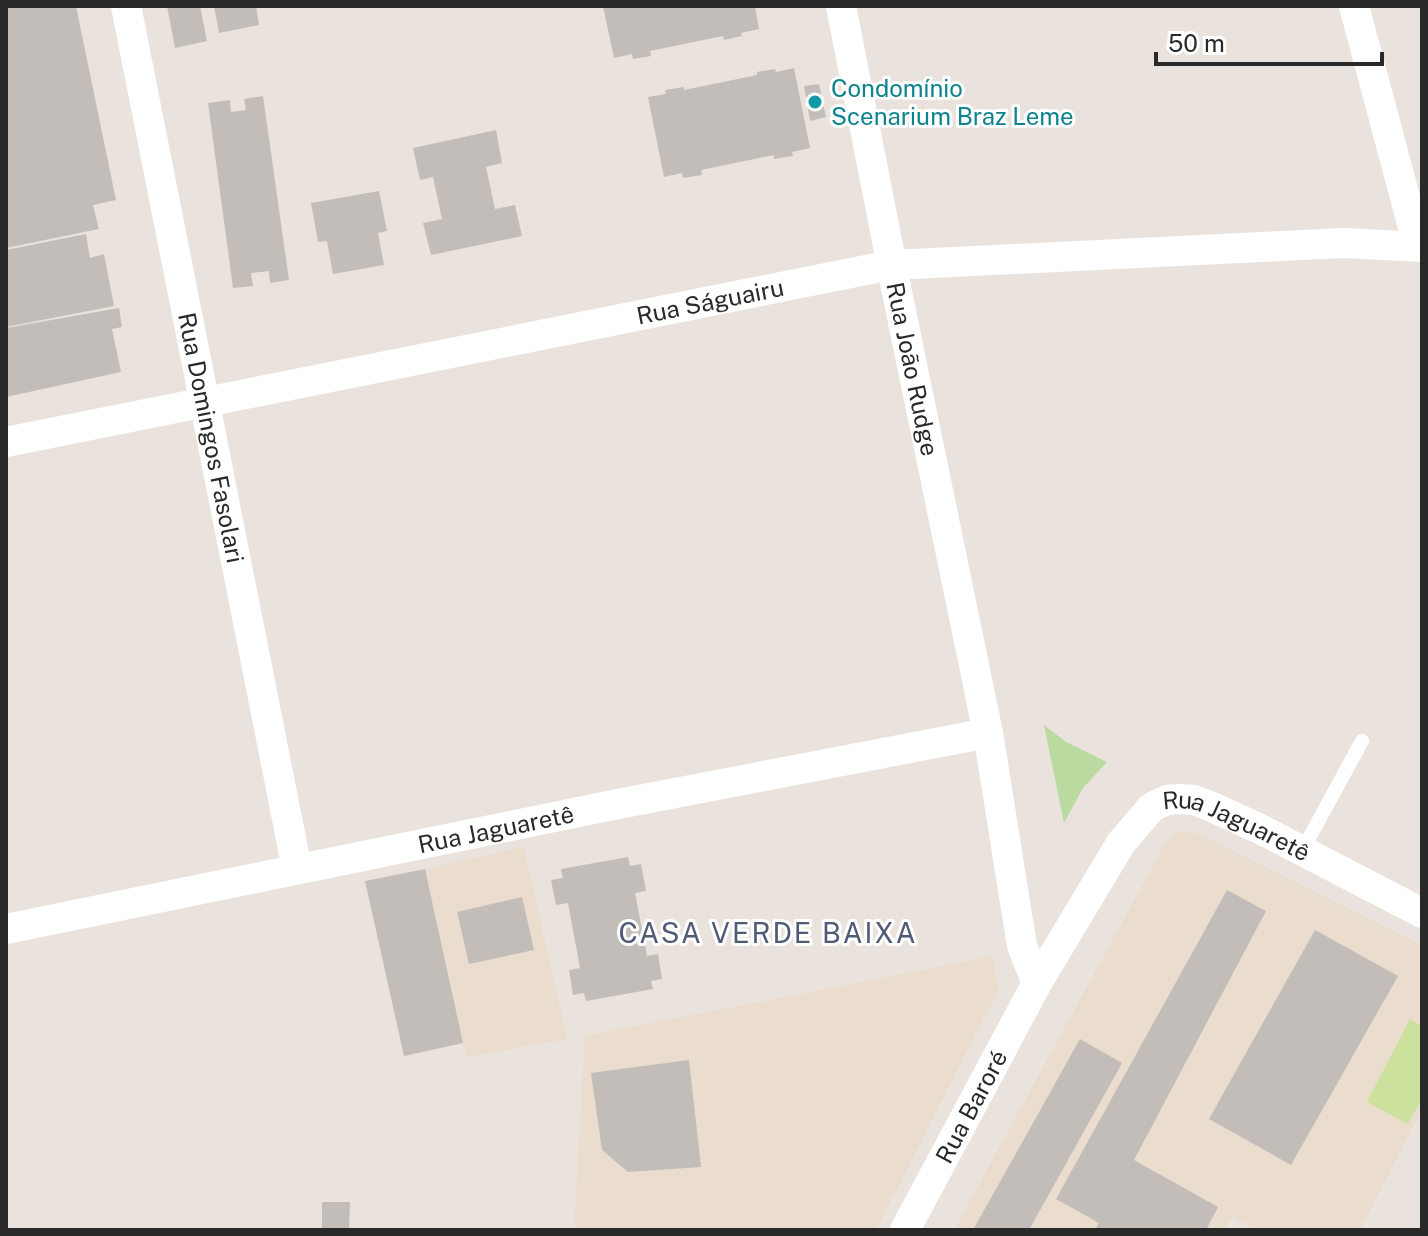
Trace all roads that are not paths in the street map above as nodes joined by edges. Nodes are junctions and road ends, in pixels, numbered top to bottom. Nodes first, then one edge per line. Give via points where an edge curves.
1 (126, 6) edge
2 (841, 6) edge
3 (1354, 6) edge
4 (1420, 247) edge
5 (891, 265) junction
6 (205, 403) junction
7 (6, 442) edge
8 (988, 733) junction
9 (1362, 741) dead end
10 (1302, 851) junction
11 (297, 869) junction
12 (1422, 913) edge
13 (6, 929) edge
14 (1037, 983) junction
15 (905, 1230) edge

1 - 6 street, Rua Domingos Fasolari
2 - 5 street, Rua João Rudge
3 - 4 street
4 - 5 street, Rua Ságuairu via 1344,243
5 - 6 street, Rua Ságuairu
5 - 8 street, Rua João Rudge
6 - 7 street, Rua Ságuairu
6 - 11 street, Rua Domingos Fasolari
8 - 11 street, Rua Jaguaretê
8 - 14 street, Rua João Rudge via 1022,946
9 - 10 lane
10 - 12 street, Rua Jaguaretê
10 - 14 street, Rua Jaguaretê via 1194,800 1167,800 1152,807 1121,843
11 - 13 street, Rua Jaguaretê
14 - 15 street, Rua Baroré

